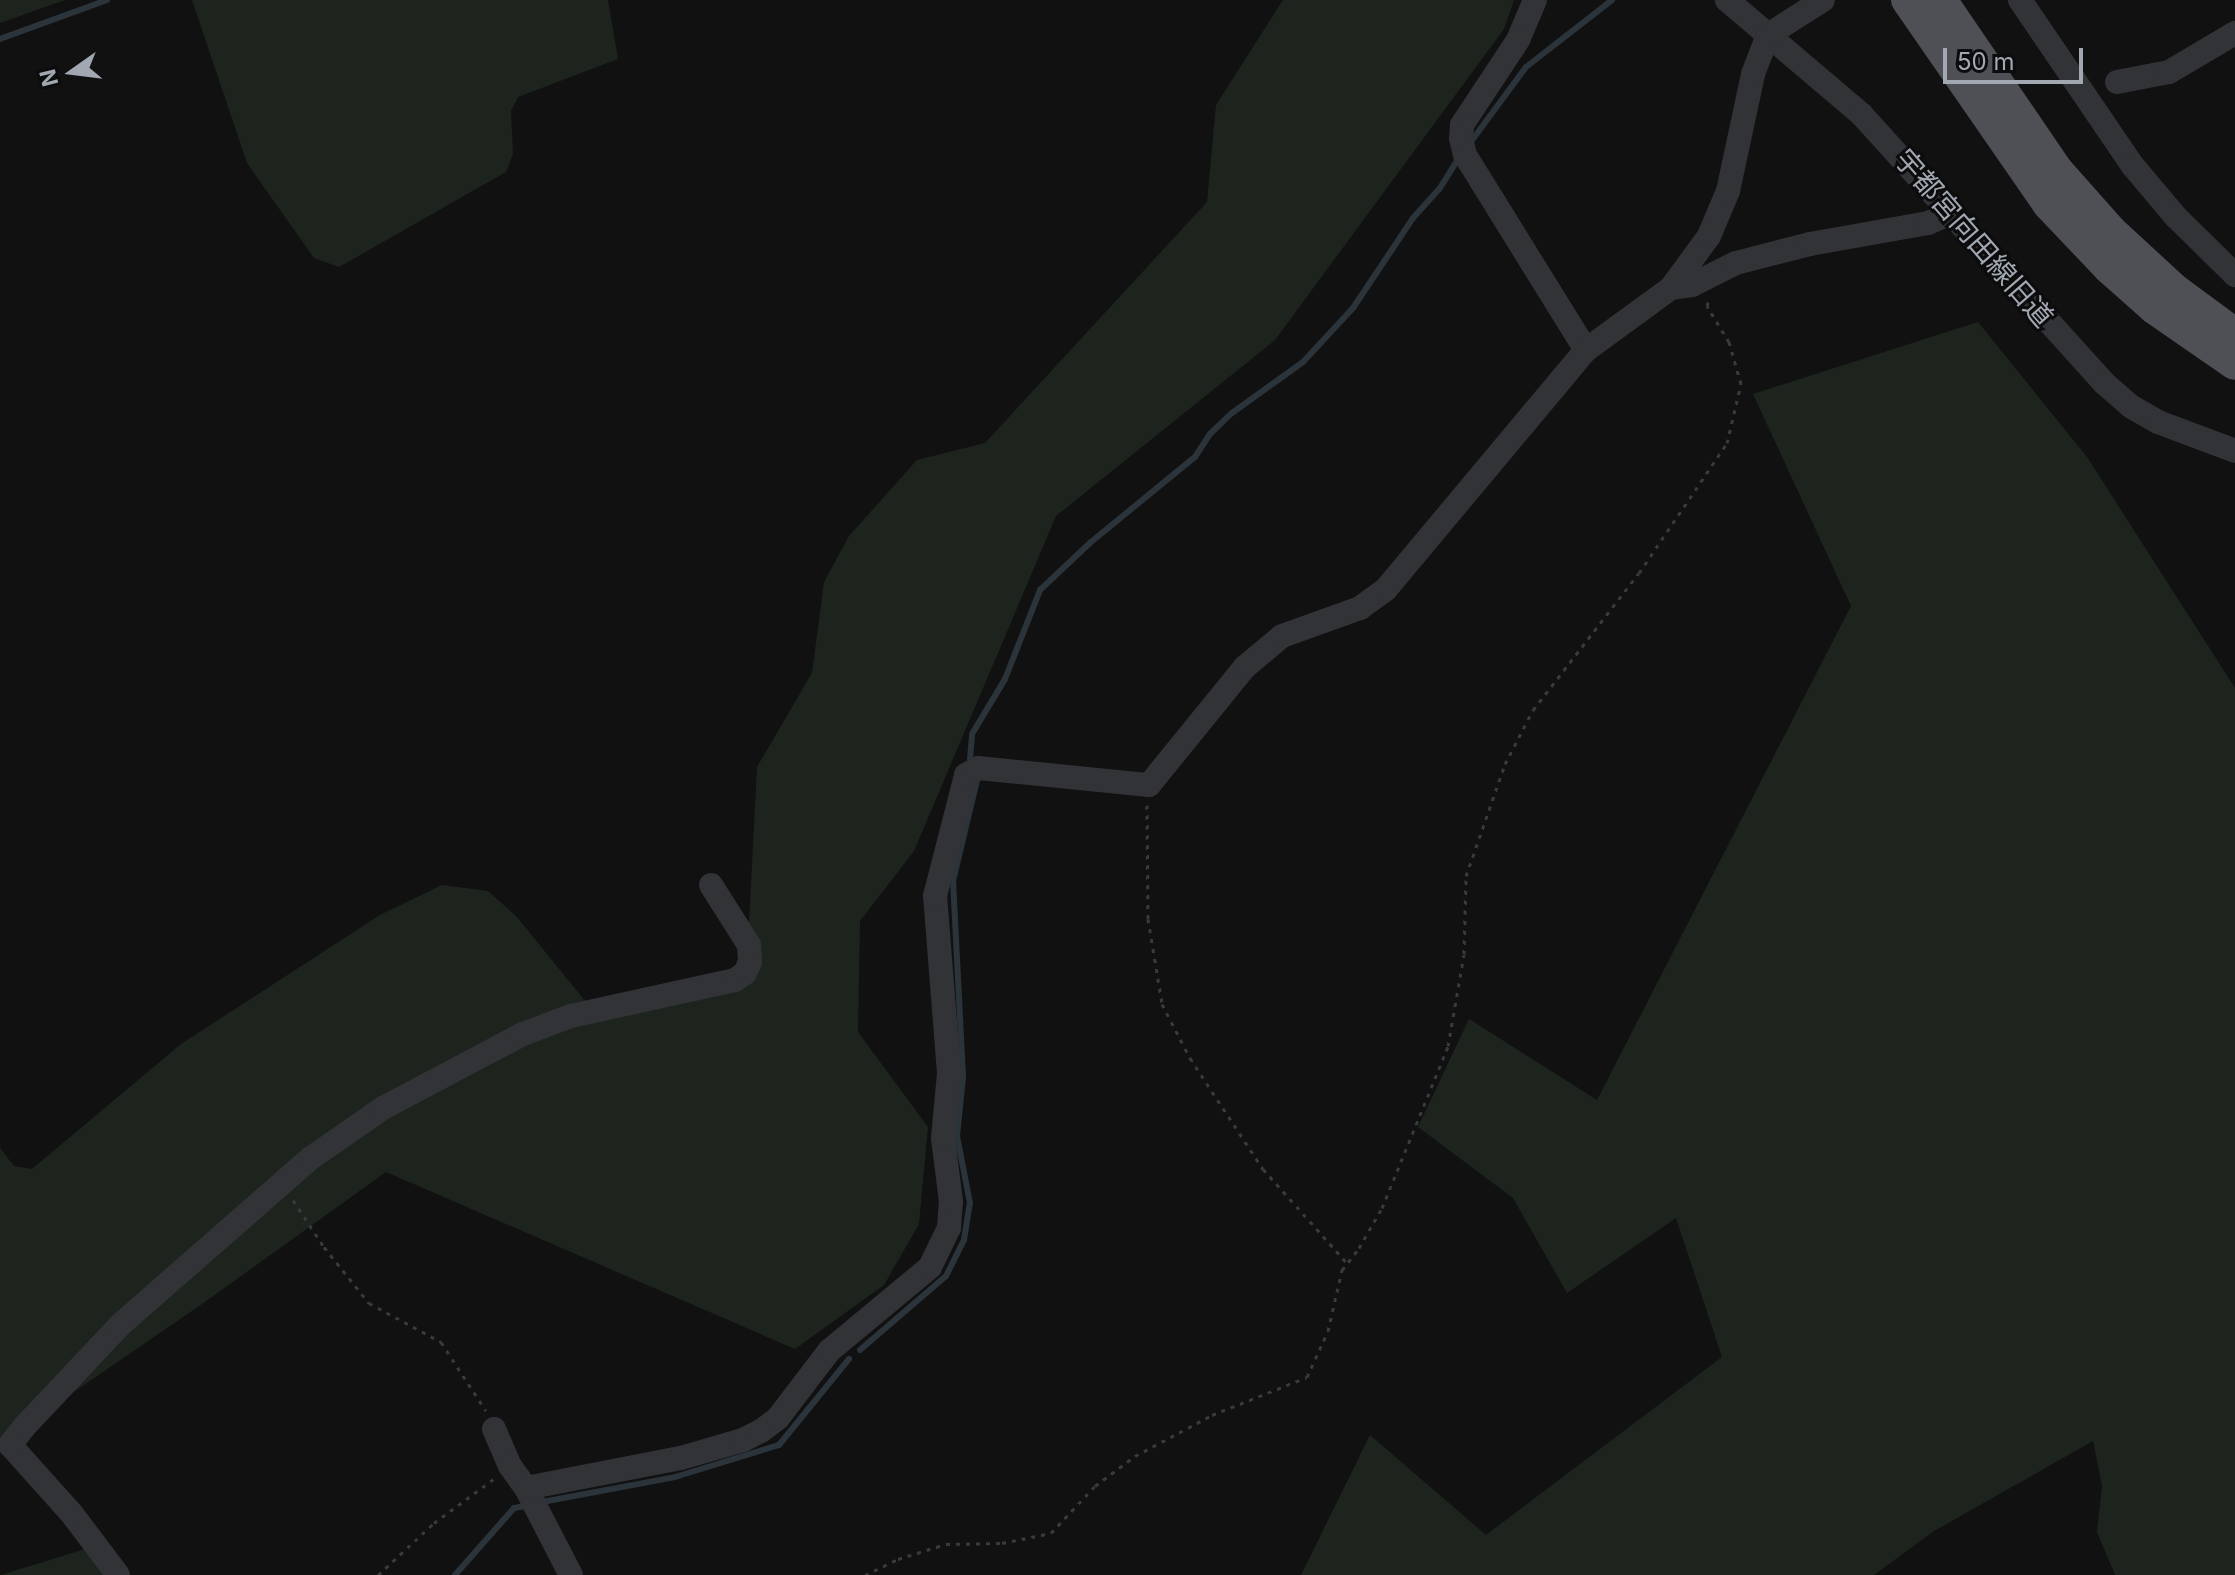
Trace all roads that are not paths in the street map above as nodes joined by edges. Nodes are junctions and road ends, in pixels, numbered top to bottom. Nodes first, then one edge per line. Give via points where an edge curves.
1 (1535, 0) edge
2 (1727, 0) edge
3 (1823, 0) edge
4 (1907, 0) edge
5 (1941, 0) edge
6 (2020, 0) edge
7 (2235, 33) edge
8 (1768, 35) junction
9 (2117, 82) dead end
10 (1952, 213) junction
11 (2235, 275) edge
12 (1671, 288) junction
13 (2235, 334) edge
14 (1586, 350) junction
15 (2235, 364) edge
16 (2235, 451) edge
17 (711, 885) dead end
18 (494, 1429) road end
19 (526, 1488) junction
20 (118, 1575) edge
21 (571, 1575) edge

1 - 14 street via 1518,40 1462,125 1461,138 1465,155
2 - 8 street, 宇都宮向田線旧道
3 - 8 street
4 - 15 main road via 2049,205 2154,308
5 - 13 main road via 2024,126 2075,191 2164,280
6 - 11 street via 2133,166
7 - 9 street via 2169,72
8 - 10 street, 宇都宮向田線旧道 via 1862,115
8 - 12 street via 1753,74 1728,191 1709,236
10 - 12 street via 1928,223 1736,263 1692,285
10 - 16 street, 宇都宮向田線旧道 via 2081,360 2132,407
12 - 14 street
14 - 19 street via 1386,589 1360,608 1320,620 1273,644 1245,667 1149,785 978,768 966,775 935,896 949,1073 943,1138 951,1202 949,1228 930,1267 829,1351 778,1418 761,1431 681,1458
17 - 20 street via 749,945 745,973 735,980 571,1016 523,1034 383,1108 281,1183 120,1325 10,1445
18 - 19 street
19 - 21 street

